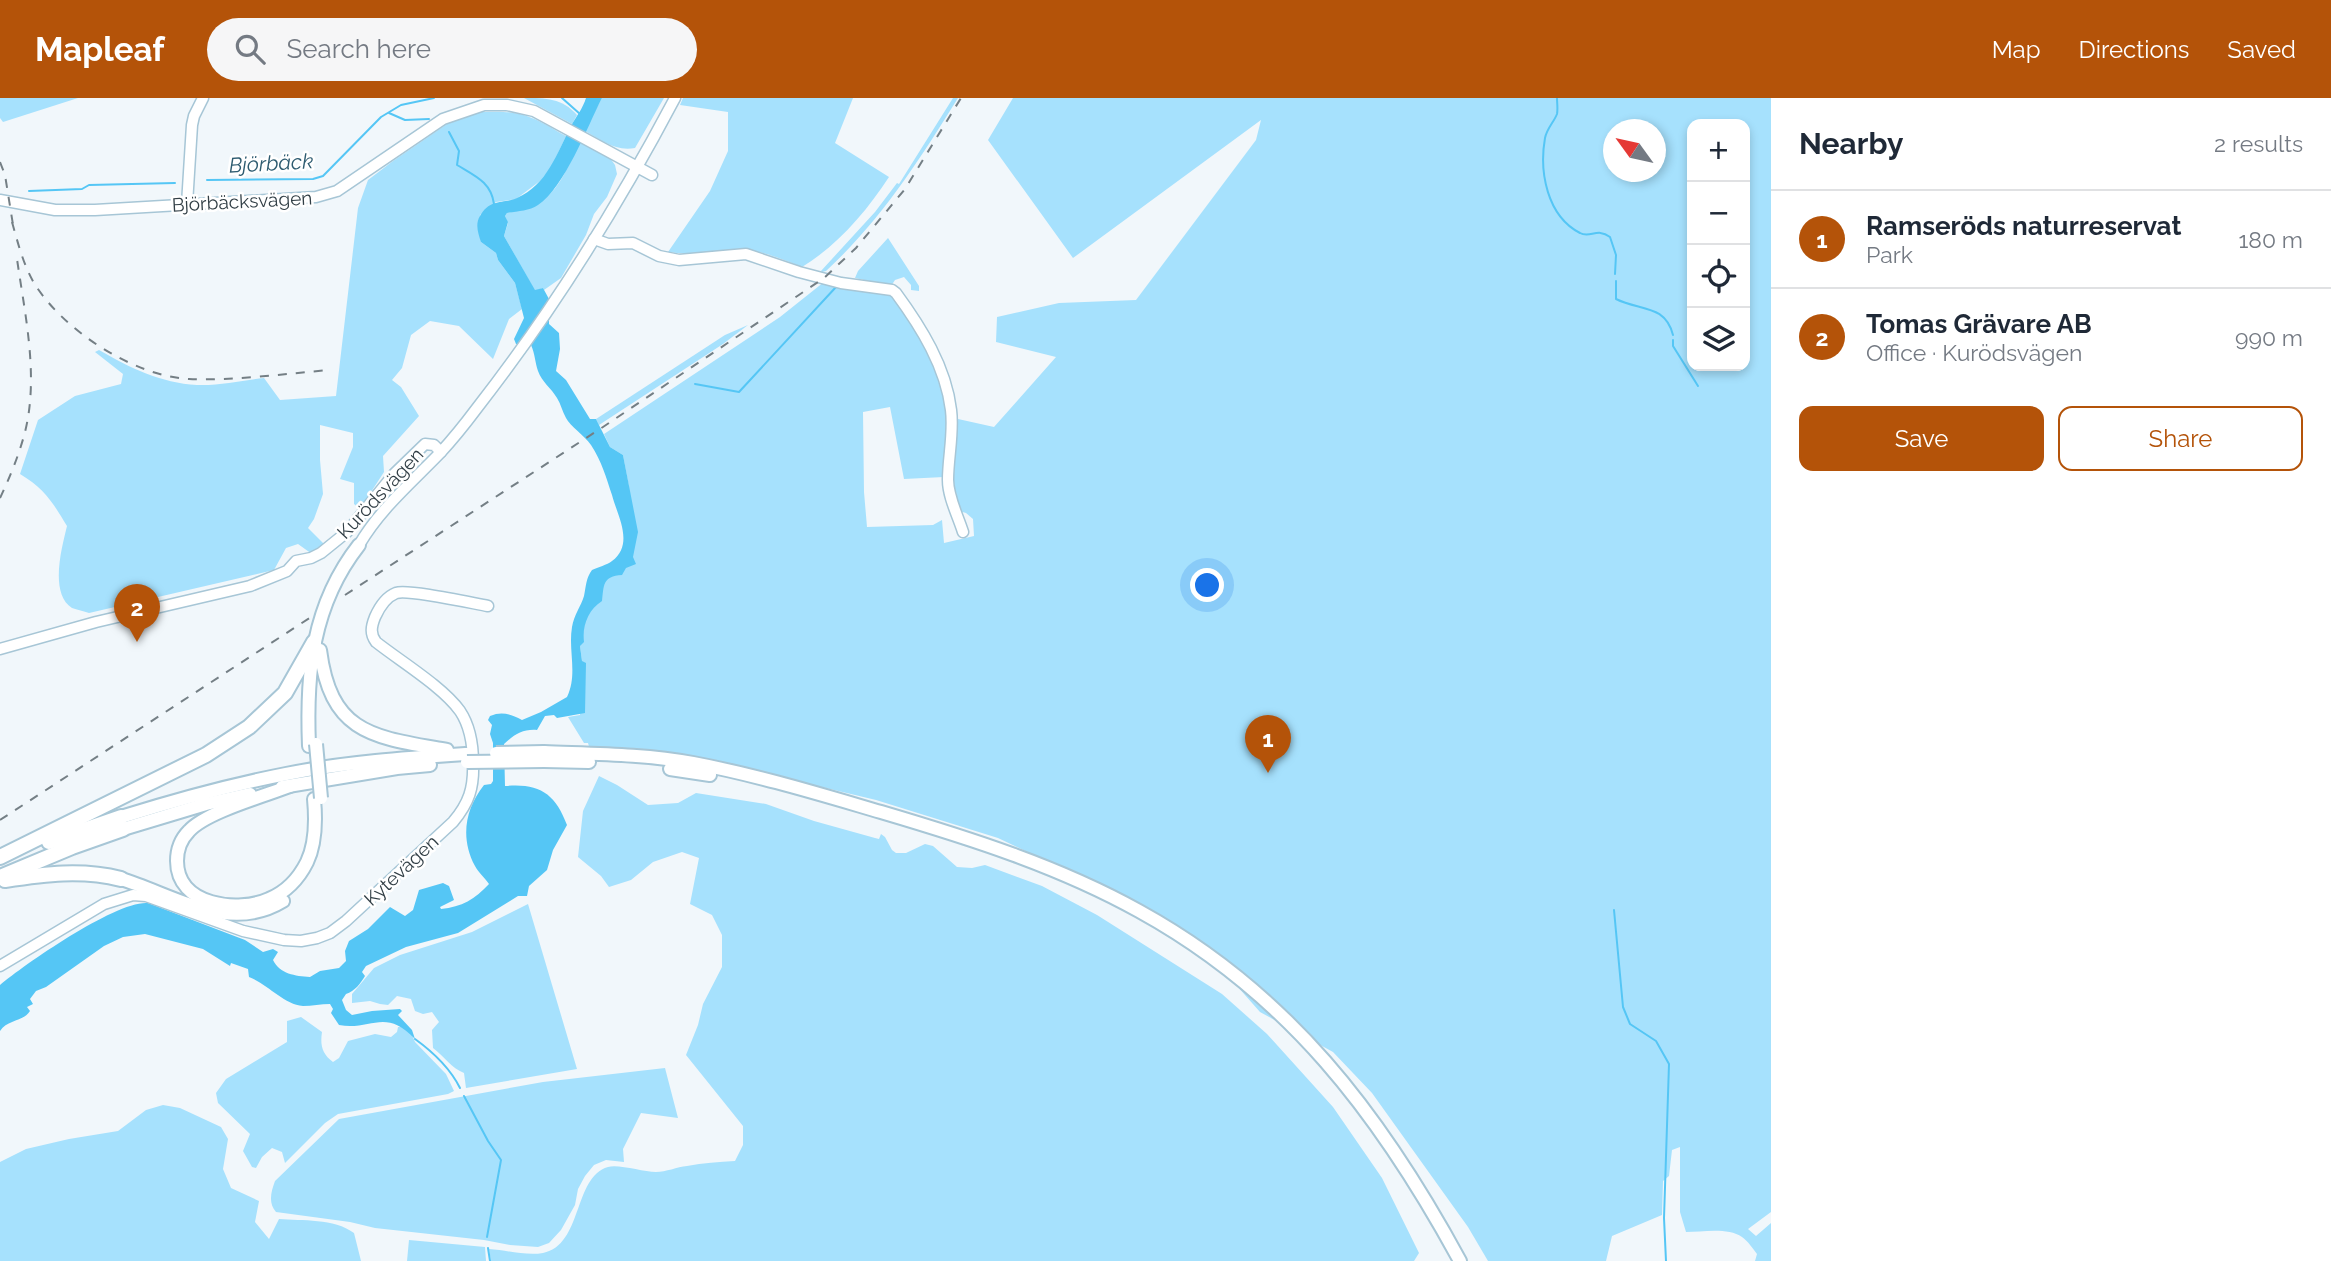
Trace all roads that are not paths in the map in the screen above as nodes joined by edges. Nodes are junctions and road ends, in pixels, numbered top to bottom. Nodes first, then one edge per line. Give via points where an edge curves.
1 (203, 98) edge
2 (676, 98) edge
3 (637, 167) junction
4 (652, 175) dead end
5 (0, 200) edge
6 (187, 204) junction
7 (594, 239) junction
8 (441, 452) junction
9 (963, 532) dead end
10 (359, 545) joint
11 (488, 606) dead end
12 (317, 646) junction
13 (0, 649) edge
14 (544, 756) junction
15 (467, 758) junction
16 (290, 786) junction
17 (318, 799) junction
18 (122, 823) junction
19 (0, 860) edge
20 (0, 879) edge
21 (121, 879) joint
22 (0, 966) edge
23 (1433, 1212) junction
24 (1450, 1261) edge
25 (1460, 1261) edge
26 (1467, 1261) edge

1 - 6 street via 192,125
2 - 3 street
3 - 4 street, Björbäcksvägen
3 - 6 street, Björbäcksvägen via 534,111 484,105 443,119 337,191 316,197
3 - 7 street
5 - 6 street, Björbäcksvägen via 72,210
7 - 8 street via 519,351
7 - 9 street via 608,244 633,243 679,260 746,254 841,283 896,293 922,331 947,388 951,411 948,480
8 - 10 street via 388,505
8 - 13 street, Kurödsvägen via 431,443 425,444 347,532 287,571 250,586
10 - 12 main road via 336,580
11 - 22 street, Kytevägen via 407,591 390,596 376,614 372,636 376,642 460,711 468,727 474,780 468,802 453,822 330,933 301,941 284,940 133,895 104,904
12 - 15 main road via 330,692 353,723 396,741
12 - 17 main road, bridge via 313,745
12 - 19 highway via 285,693 239,734
14 - 15 main road, bridge
14 - 23 main road via 610,754 691,763 776,781 984,844 1053,870 1139,911 1233,974 1314,1047 1384,1134
14 - 24 main road via 676,769 773,788 982,852 1135,917 1228,979 1309,1053 1394,1162
15 - 16 main road
15 - 18 main road via 399,758 289,773 204,792
16 - 17 main road via 214,815 190,830 177,859 186,886 201,897 228,905 248,906 278,895 295,880 310,854
16 - 18 main road
17 - 21 main road via 322,834 313,867 294,892 268,909 219,913
18 - 19 highway via 67,835
18 - 20 highway
20 - 21 highway via 70,872
23 - 25 main road
23 - 26 main road

